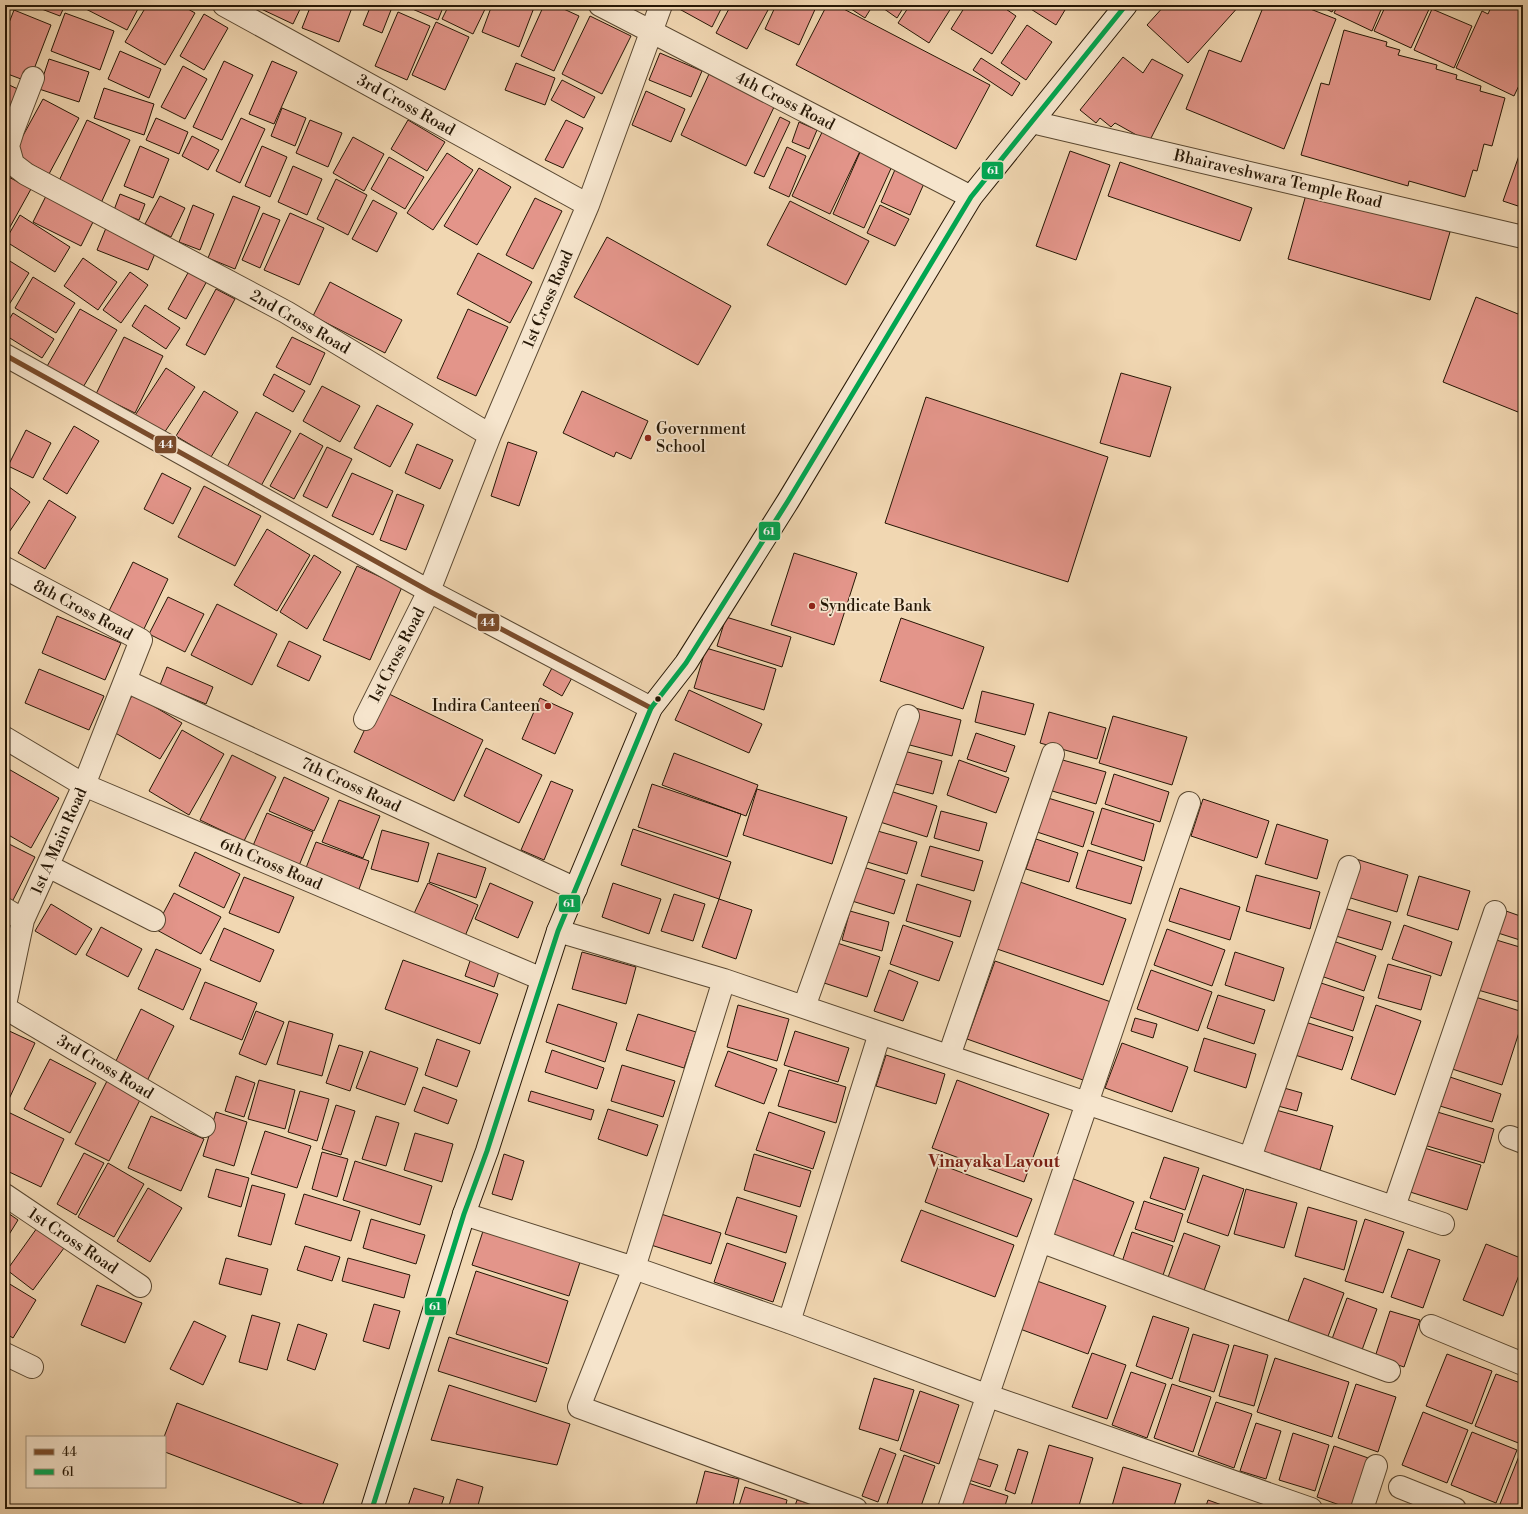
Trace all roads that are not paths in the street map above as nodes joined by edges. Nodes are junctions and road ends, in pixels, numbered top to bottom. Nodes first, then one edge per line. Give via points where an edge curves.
1 (224, 5) edge
2 (600, 5) edge
3 (661, 5) edge
4 (1126, 5) edge
5 (652, 32) junction
6 (33, 78) dead end
7 (1032, 122) junction
8 (971, 197) junction
9 (588, 205) junction
10 (1523, 237) edge
11 (5, 355) edge
12 (490, 435) junction
13 (5, 568) edge
14 (429, 591) junction
15 (140, 640) joint
16 (126, 680) junction
17 (651, 708) junction
18 (908, 716) dead end
19 (365, 719) dead end
20 (5, 738) edge
21 (1053, 754) dead end
22 (84, 785) junction
23 (1189, 802) dead end
24 (48, 866) junction
25 (1349, 867) dead end
26 (576, 889) junction
27 (5, 909) edge
28 (1495, 912) dead end
29 (24, 920) junction
30 (154, 920) dead end
31 (558, 931) junction
32 (542, 979) junction
33 (724, 980) junction
34 (5, 1005) edge
35 (804, 1007) junction
36 (5, 1008) edge
37 (880, 1033) junction
38 (949, 1056) junction
39 (1087, 1103) junction
40 (204, 1126) dead end
41 (1250, 1158) junction
42 (5, 1195) edge
43 (1394, 1207) junction
44 (464, 1214) junction
45 (1443, 1224) dead end
46 (1040, 1241) junction
47 (634, 1268) junction
48 (140, 1286) dead end
49 (789, 1322) junction
50 (1431, 1326) dead end
51 (5, 1354) edge
52 (1523, 1364) edge
53 (32, 1367) dead end
54 (1389, 1371) dead end
55 (986, 1395) junction
56 (1376, 1466) dead end
57 (1400, 1488) dead end
58 (372, 1509) edge
59 (856, 1509) edge
60 (948, 1509) edge
61 (1311, 1509) edge
62 (1362, 1509) edge
63 (1455, 1509) edge

1 - 9 street, 3rd Cross Road
2 - 5 street, 4th Cross Road
3 - 5 street, 1st Cross Road
4 - 7 street
5 - 8 street, 4th Cross Road
5 - 9 street, 1st Cross Road
6 - 12 street, 2nd Cross Road via 8,146 14,164 26,174 286,312
7 - 8 street
7 - 10 street, Bhairaveshwara Temple Road
8 - 17 street via 785,506 686,663
9 - 12 street, 1st Cross Road
11 - 14 street, 1st Cross Road
12 - 14 street, 1st Cross Road
13 - 15 street, 8th Cross Road
14 - 17 street, 1st Cross Road
14 - 19 street, 1st Cross Road
15 - 16 street, 1st A Main Road
16 - 22 street, 1st A Main Road
16 - 26 street, 7th Cross Road
17 - 26 street
18 - 35 street
20 - 22 street, 6th Cross Road
21 - 38 street
22 - 24 street, 1st A Main Road
22 - 32 street, 6th Cross Road
23 - 39 street
24 - 29 street, 1st A Main Road
24 - 30 street
25 - 41 street
26 - 31 street
27 - 29 street
28 - 43 street
29 - 34 street, 1st A Main Road
31 - 32 street
31 - 33 street
32 - 44 street
33 - 35 street
33 - 47 street
35 - 37 street
36 - 40 street, 3rd Cross Road
37 - 38 street
37 - 49 street
38 - 39 street
39 - 41 street
39 - 46 street
41 - 43 street
42 - 48 street, 1st Cross Road
43 - 45 street
44 - 47 street
44 - 58 street
46 - 54 street
46 - 55 street
47 - 49 street
47 - 59 street via 579,1407
49 - 55 street
50 - 52 street
51 - 53 street
55 - 60 street
55 - 61 street
56 - 62 street
57 - 63 street

